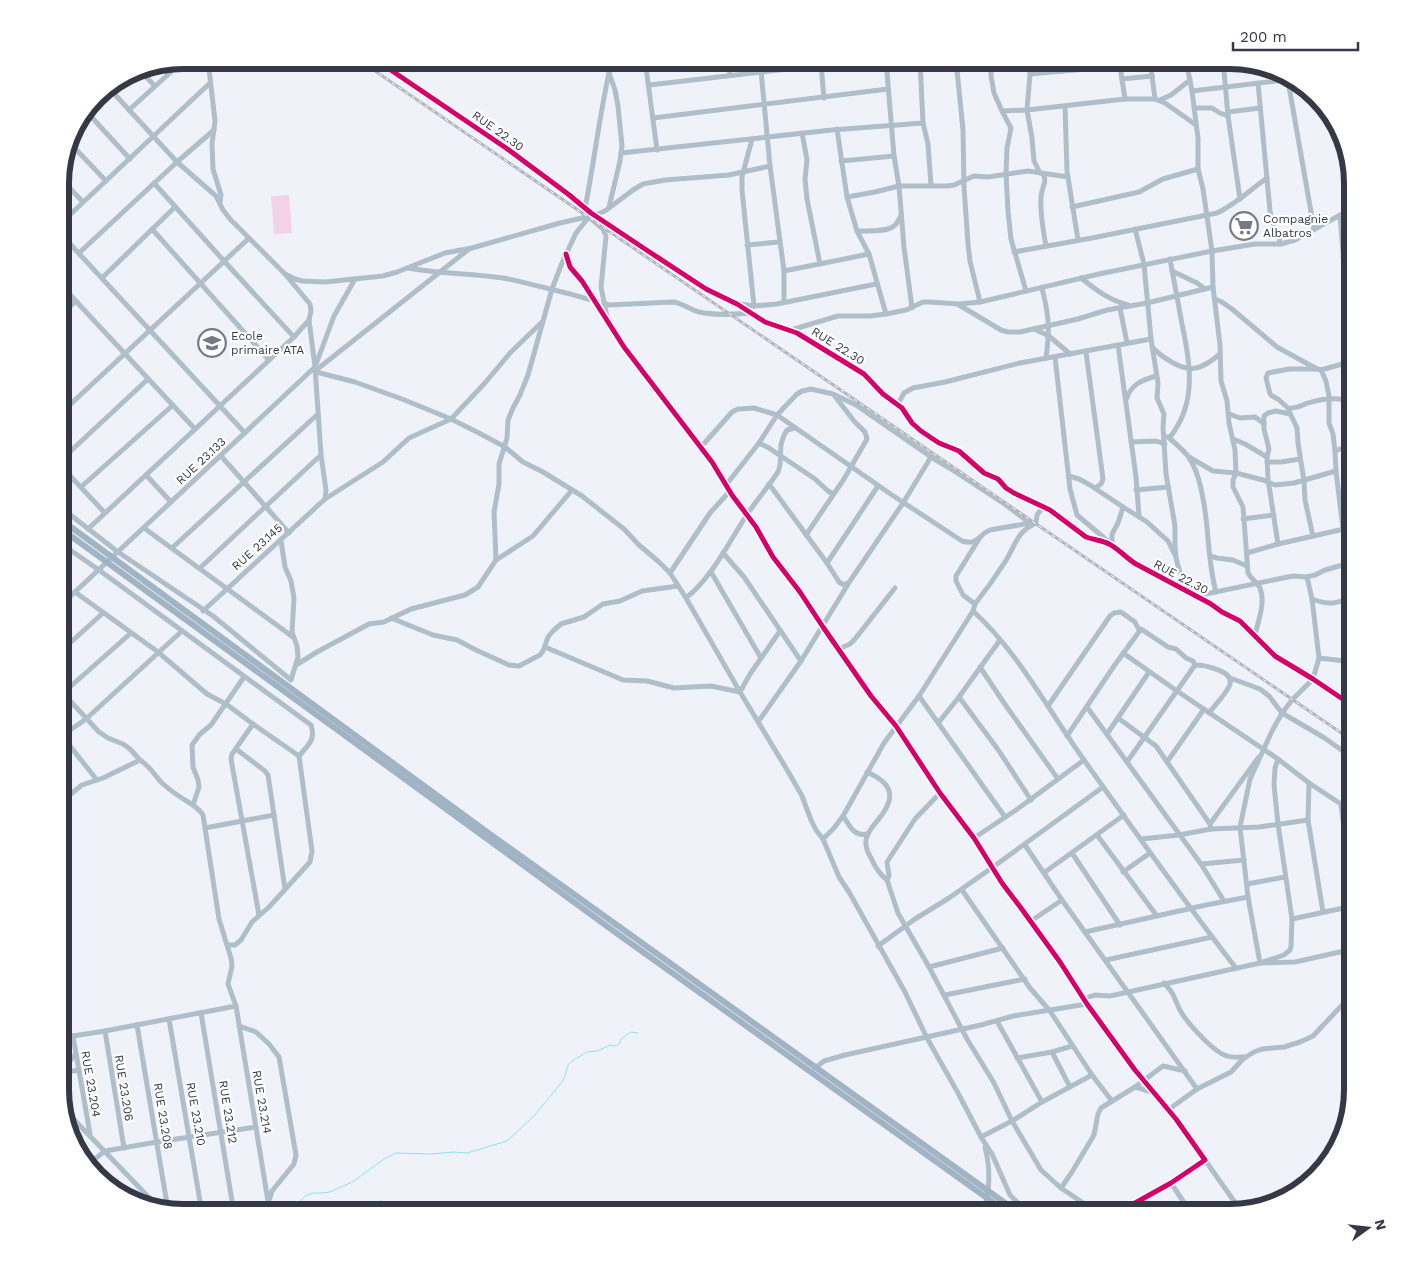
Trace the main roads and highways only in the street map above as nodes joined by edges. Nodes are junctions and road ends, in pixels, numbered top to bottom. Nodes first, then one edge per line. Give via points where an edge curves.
1 (69, 526) edge
2 (69, 534) edge
3 (110, 560) junction
4 (988, 1195) junction
5 (998, 1204) edge
6 (1004, 1204) edge

1 - 3 main road
2 - 3 main road
3 - 4 main road
3 - 4 main road via 290,696 599,920
4 - 5 main road
4 - 6 main road

